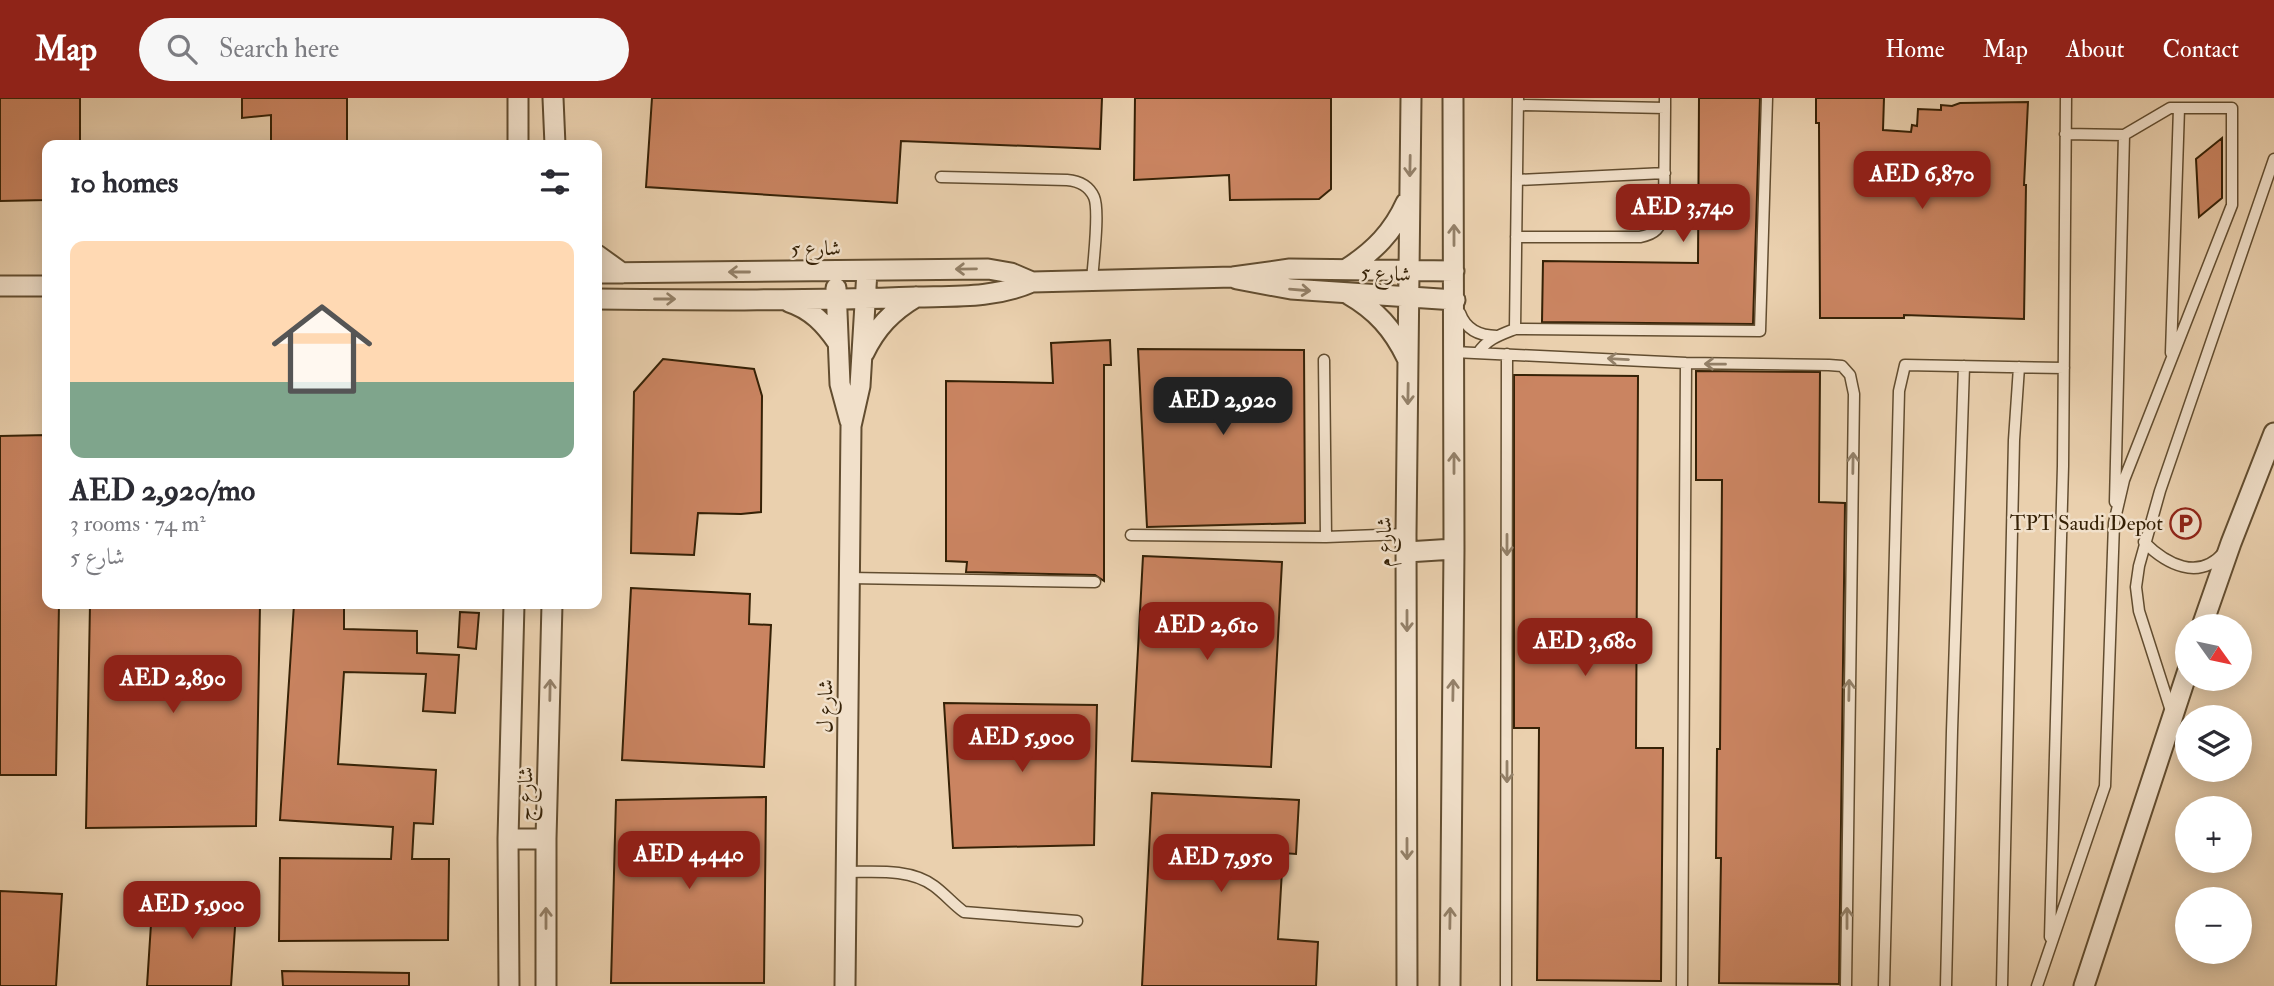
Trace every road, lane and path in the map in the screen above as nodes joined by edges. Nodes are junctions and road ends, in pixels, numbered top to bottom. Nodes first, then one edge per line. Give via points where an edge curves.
1 (518, 98) edge
2 (553, 98) edge
3 (1411, 98) edge
4 (1453, 98) edge
5 (1767, 98) edge
6 (2066, 98) edge
7 (1518, 102) edge
8 (1665, 103) edge
9 (2179, 108) junction
10 (2065, 134) junction
11 (2124, 135) junction
12 (518, 140) edge
13 (555, 140) edge
14 (2274, 159) edge
15 (1665, 173) junction
16 (941, 177) dead end
17 (1517, 180) junction
18 (1409, 196) junction
19 (1516, 237) junction
20 (602, 259) edge
21 (1348, 268) junction
22 (1408, 269) junction
23 (836, 271) junction
24 (867, 271) junction
25 (1454, 271) junction
26 (602, 273) edge
27 (622, 273) junction
28 (1233, 277) junction
29 (1092, 281) junction
30 (1032, 282) junction
31 (0, 286) edge
32 (42, 286) edge
33 (1347, 293) junction
34 (917, 297) junction
35 (1408, 297) junction
36 (606, 299) edge
37 (774, 299) junction
38 (836, 300) junction
39 (864, 300) junction
40 (1455, 300) junction
41 (1515, 329) junction
42 (1497, 336) junction
43 (838, 343) junction
44 (1454, 352) junction
45 (1478, 353) junction
46 (1507, 354) junction
47 (863, 358) junction
48 (1324, 360) dead end
49 (1409, 361) junction
50 (1686, 363) junction
51 (2171, 363) junction
52 (1964, 366) junction
53 (2019, 367) junction
54 (2064, 368) junction
55 (851, 426) junction
56 (2274, 433) edge
57 (2114, 523) junction
58 (1131, 535) dead end
59 (1326, 537) junction
60 (2144, 542) junction
61 (1407, 543) junction
62 (2231, 543) junction
63 (1454, 549) junction
64 (849, 578) junction
65 (1095, 582) dead end
66 (514, 609) edge
67 (552, 609) edge
68 (2206, 614) edge
69 (2180, 691) edge
70 (2172, 714) junction
71 (508, 839) junction
72 (546, 839) junction
73 (845, 872) junction
74 (1077, 921) dead end
75 (2049, 948) junction
76 (509, 986) edge
77 (546, 986) edge
78 (845, 986) edge
79 (1407, 986) edge
80 (1450, 986) edge
81 (1506, 986) edge
82 (1682, 986) edge
83 (1846, 986) edge
84 (1884, 986) edge
85 (1946, 986) edge
86 (2002, 986) edge
87 (2037, 986) edge
88 (2084, 986) edge

1 - 12 street
2 - 13 street
3 -> 18 street, شارع م
25 -> 4 street
5 - 41 lane via 1760,331
6 - 10 lane
7 - 8 lane
7 - 17 lane
8 - 15 lane
9 - 11 lane via 2170,108
9 - 51 lane
9 - 51 lane via 2232,108 2232,205
10 - 11 lane
10 - 54 lane
11 - 57 lane
14 - 60 lane
15 - 17 lane
15 - 19 lane via 1664,214 1652,235
16 - 29 lane via 1067,180 1086,187 1096,204
17 - 19 lane
18 - 21 street via 1386,238
18 - 22 street, شارع م
19 - 41 lane
20 - 27 street
21 - 22 street, شارع 5
21 - 28 street, شارع 5 via 1276,270
22 - 25 street, شارع 5
22 - 35 street, شارع م
23 - 24 street, شارع 5
23 -> 27 street, شارع 5
23 - 38 street, شارع ل
30 -> 24 street, شارع 5 via 988,269
24 - 39 street, شارع ل
25 - 40 street
26 - 27 street, شارع 5
28 - 29 street, شارع 5
28 -> 33 street, شارع 5 via 1277,288
29 - 30 street, شارع 5
30 - 34 street, شارع 5 via 989,295
31 - 32 street
33 - 35 street, شارع 5
33 - 49 street via 1385,321
34 - 39 street, شارع 5
34 - 47 street via 883,322
35 - 40 street, شارع 5
35 - 49 street, شارع م
36 -> 37 street, شارع 5
37 - 38 street, شارع 5
37 - 43 street via 811,313
38 - 39 street, شارع 5
38 - 43 street, شارع ل
39 - 47 street, شارع ل
40 - 42 lane via 1467,327
40 - 44 street
41 - 42 lane
42 - 45 lane
43 - 55 street, شارع ل via 840,384
44 - 45 lane
63 -> 44 street
45 - 46 lane
50 -> 46 lane
46 -> 81 lane
47 - 55 street, شارع ل
48 - 59 lane
49 -> 61 street, شارع م
50 - 82 lane
83 -> 50 lane via 1854,394 1850,375 1842,366 1829,365
51 - 57 lane via 2124,480
52 - 53 lane
52 - 84 lane via 1905,365 1899,391
52 - 85 lane
53 - 54 lane
53 - 86 lane
54 - 75 lane
55 - 64 street, شارع ل
56 - 62 street
57 - 75 lane via 2105,786
58 - 59 lane
59 - 61 lane
60 - 62 lane via 2172,565 2189,568 2220,557
60 - 70 lane via 2136,587 2138,611
61 - 63 street
61 -> 79 street, شارع م
62 - 68 street
80 -> 63 street
64 - 65 lane
64 - 73 street, شارع ل
66 - 71 street, شارع ج
72 -> 67 street, شارع ج
69 - 70 street
70 - 88 street
71 - 72 street
71 - 76 street, شارع ج
77 -> 72 street, شارع ج
73 - 74 lane via 898,872 932,884 964,912
73 - 78 street, شارع ل
75 - 87 lane

